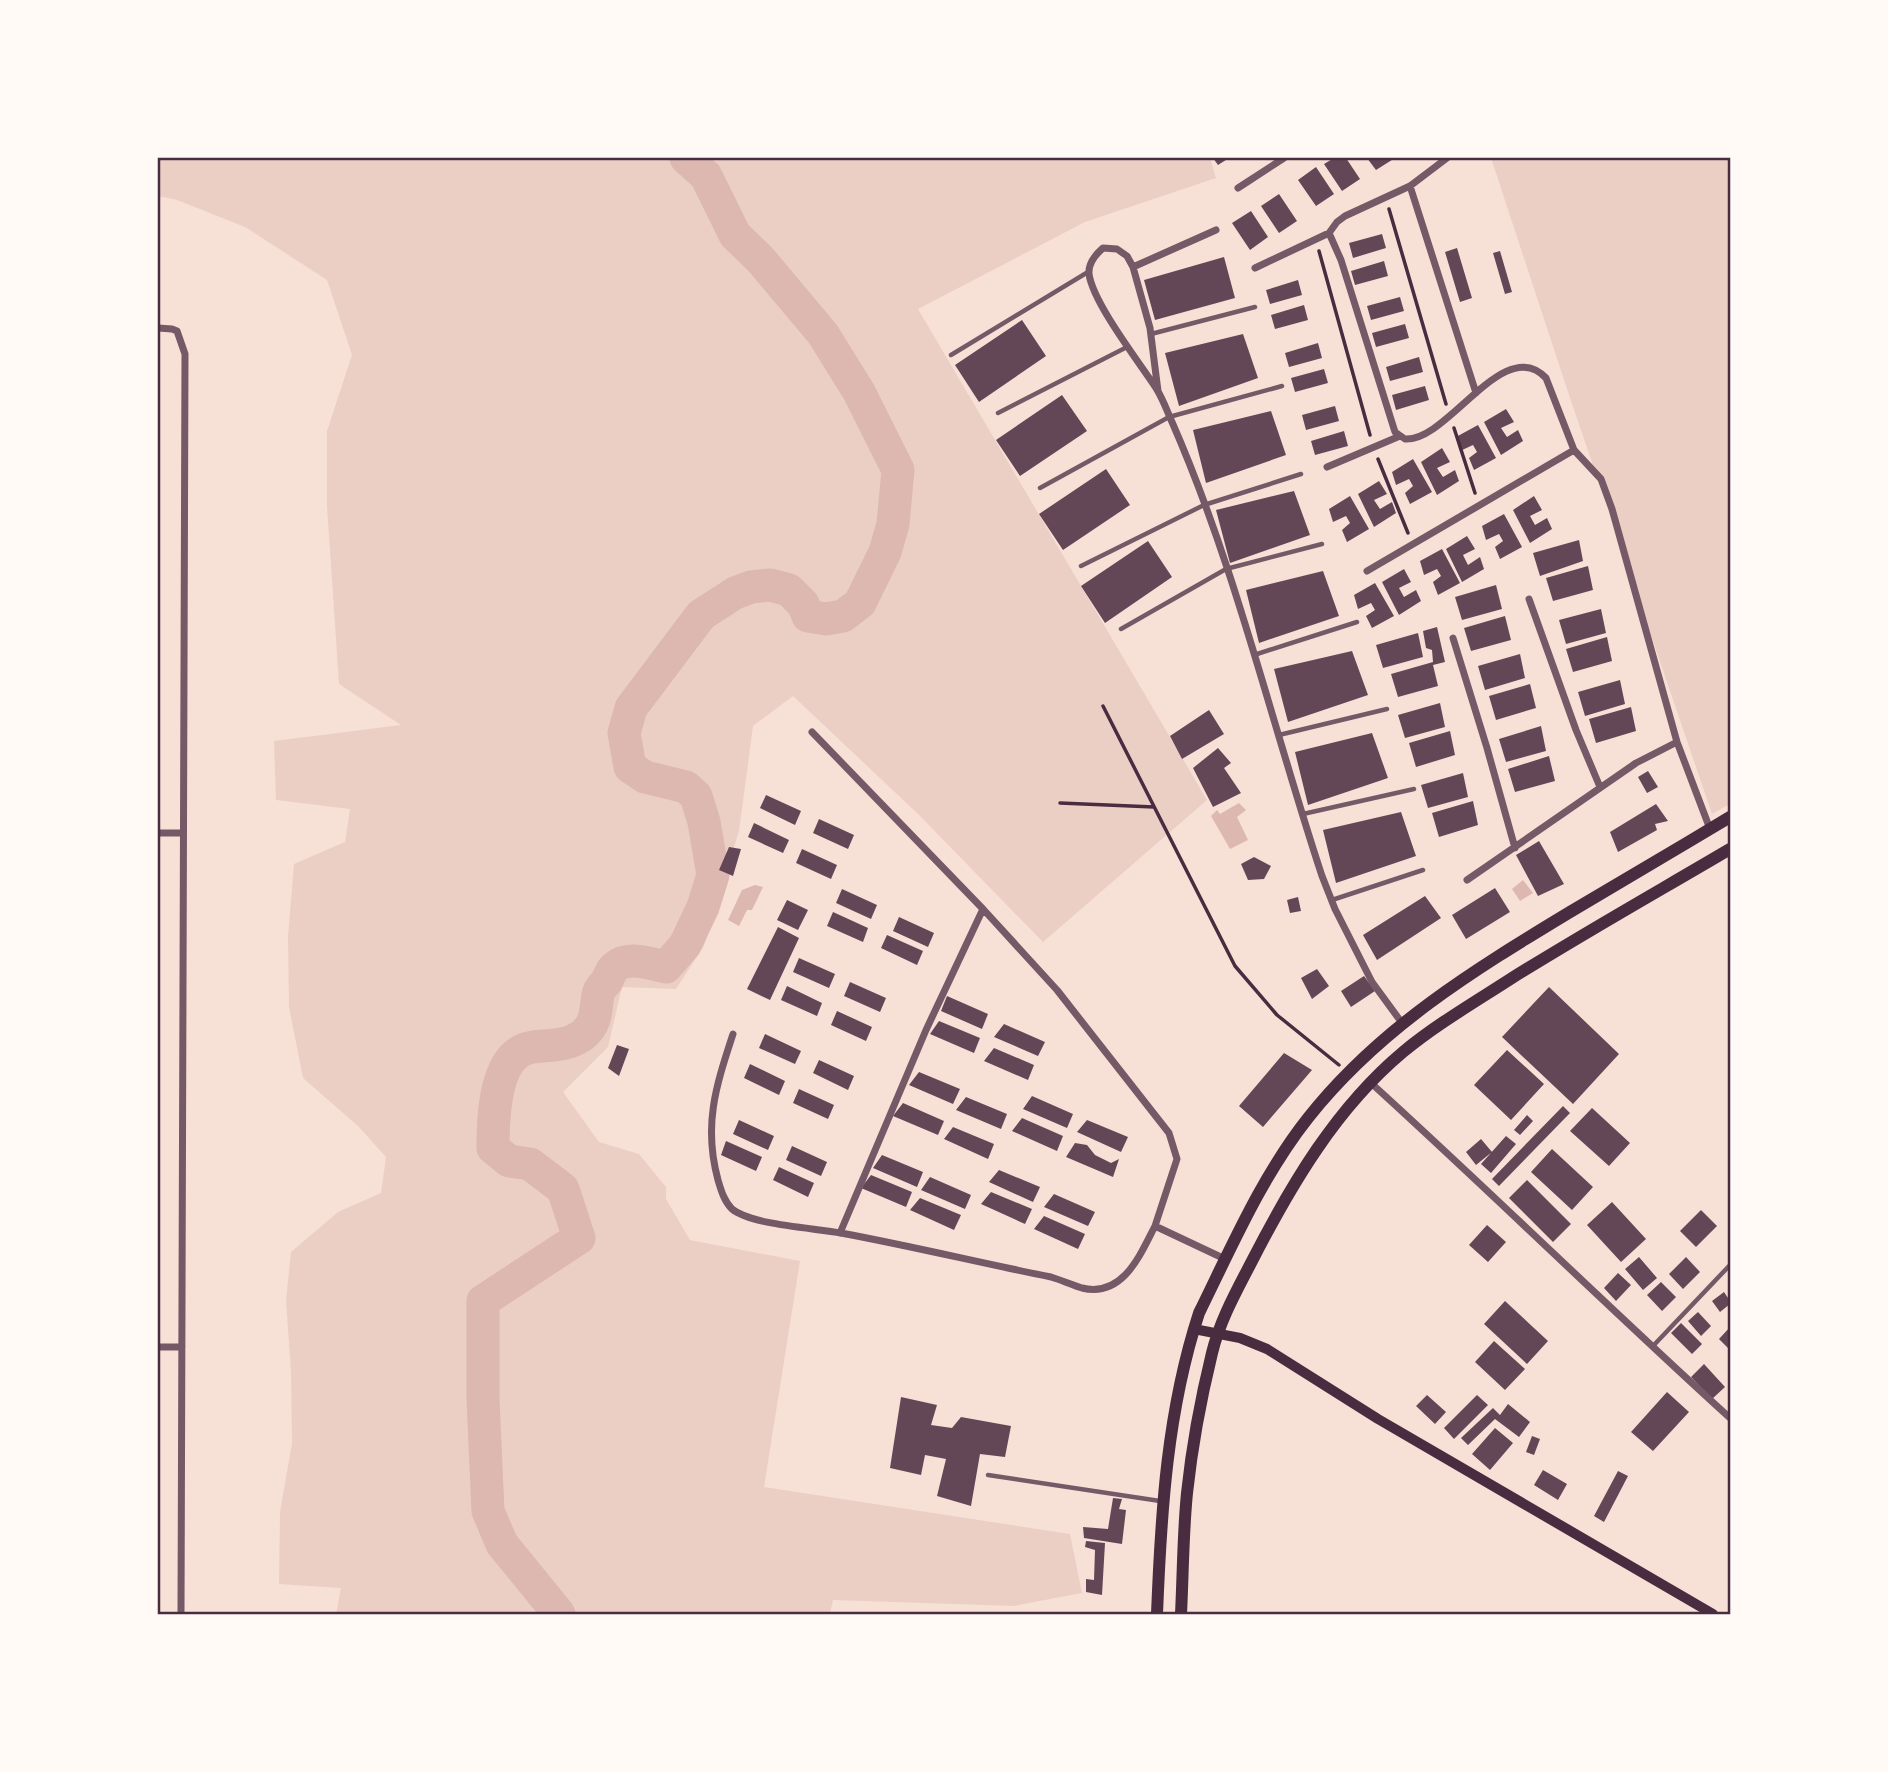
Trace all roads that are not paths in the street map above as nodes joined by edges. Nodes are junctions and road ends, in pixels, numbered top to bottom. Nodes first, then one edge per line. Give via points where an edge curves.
1 (1284, 158) edge
2 (1447, 158) edge
3 (1410, 186) junction
4 (1238, 188) dead end
5 (1216, 230) dead end
6 (1329, 233) junction
7 (1133, 267) junction
8 (1255, 268) dead end
9 (1089, 272) junction
10 (1255, 307) dead end
11 (158, 328) edge
12 (1151, 334) junction
13 (1127, 347) junction
14 (951, 355) dead end
15 (1282, 386) dead end
16 (1158, 391) junction
17 (1476, 393) junction
18 (998, 413) dead end
19 (1169, 417) junction
20 (1400, 436) junction
21 (1574, 450) junction
22 (1327, 467) dead end
23 (1301, 474) dead end
24 (1041, 488) dead end
25 (1204, 505) junction
26 (1322, 544) dead end
27 (1081, 566) dead end
28 (1226, 569) junction
29 (1367, 571) dead end
30 (1529, 599) dead end
31 (1357, 622) dead end
32 (1121, 629) dead end
33 (1453, 638) dead end
34 (1253, 655) junction
35 (1387, 709) dead end
36 (812, 732) dead end
37 (1278, 735) junction
38 (1677, 742) junction
39 (1600, 787) junction
40 (1414, 789) dead end
41 (1302, 814) junction
42 (1731, 817) edge
43 (1710, 829) junction
44 (158, 833) edge
45 (182, 833) junction
46 (1515, 848) junction
47 (1731, 849) edge
48 (1423, 870) dead end
49 (1467, 880) dead end
50 (1332, 900) junction
51 (983, 909) junction
52 (1402, 1023) junction
53 (733, 1034) dead end
54 (1371, 1083) junction
55 (1155, 1227) junction
56 (840, 1233) junction
57 (1225, 1259) junction
58 (1731, 1265) edge
59 (1194, 1329) junction
60 (1218, 1333) junction
61 (158, 1347) edge
62 (182, 1347) junction
63 (1652, 1347) junction
64 (1731, 1418) edge
65 (988, 1475) dead end
66 (1162, 1501) junction
67 (181, 1615) edge
68 (1157, 1615) edge
69 (1181, 1615) edge
70 (1713, 1615) edge

1 - 4 street
2 - 3 street
3 - 6 street via 1345,216
3 - 17 street
5 - 7 street
6 - 8 street
6 - 20 street
7 - 9 street via 1117,249 1103,248 1093,257
7 - 12 street
9 - 13 street via 1092,286
9 - 14 lane
10 - 12 lane
11 - 45 street via 177,331 185,354
12 - 16 street
13 - 16 street
13 - 18 lane
15 - 19 lane
16 - 19 street
17 - 20 street via 1424,436 1411,440
17 - 21 street via 1511,369 1520,366 1540,371
19 - 24 lane
19 - 25 street
20 - 22 street
21 - 29 street
21 - 38 street via 1601,479 1612,509
23 - 25 lane
25 - 27 lane
25 - 28 street
26 - 28 lane
28 - 32 lane
28 - 34 street
30 - 39 street
31 - 34 lane
33 - 46 street
34 - 37 street
35 - 37 lane
36 - 51 street
37 - 41 street
38 - 39 street
38 - 43 street
39 - 46 street
40 - 41 lane
41 - 50 street
42 - 43 main road
43 - 52 main road via 1474,971
44 - 45 street
45 - 62 street
46 - 49 street
47 - 54 main road via 1446,1020
48 - 50 lane
50 - 52 street via 1372,982
51 - 55 street via 1057,990 1169,1133 1177,1159
51 - 56 street
52 - 57 main road via 1308,1118 1279,1159
53 - 56 street via 716,1090 710,1134 723,1195 739,1213
54 - 60 main road via 1296,1180
54 - 63 street
55 - 56 street via 1128,1274 1102,1289 1085,1289 1051,1276
55 - 57 street
57 - 59 main road
58 - 63 lane
59 - 60 main road
59 - 66 main road via 1180,1380
60 - 69 main road via 1187,1494
60 - 70 main road via 1267,1349
61 - 62 street
62 - 67 street
63 - 64 street
65 - 66 lane
66 - 68 main road

